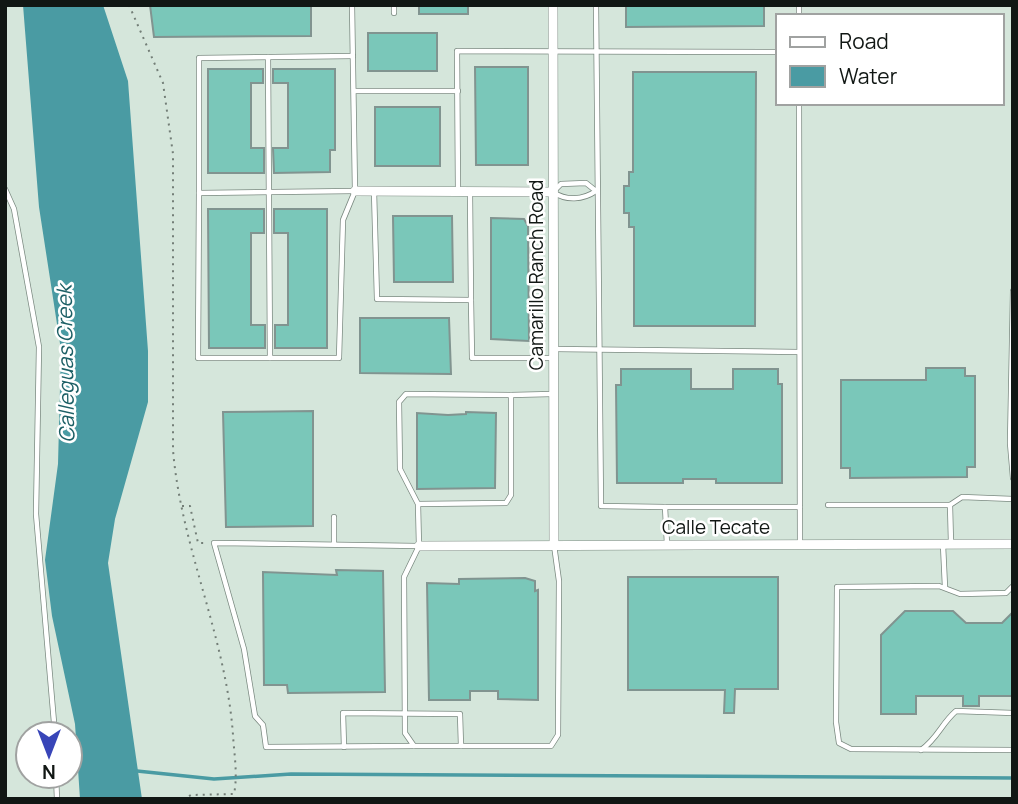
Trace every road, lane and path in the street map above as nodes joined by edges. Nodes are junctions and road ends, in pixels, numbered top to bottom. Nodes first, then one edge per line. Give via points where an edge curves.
1 (130, 5) edge
2 (352, 5) edge
3 (394, 5) edge
4 (553, 5) edge
5 (596, 5) edge
6 (394, 13) dead end
7 (553, 50) junction
8 (596, 51) junction
9 (776, 52) edge
10 (353, 56) junction
11 (268, 57) junction
12 (353, 91) junction
13 (458, 91) junction
14 (799, 105) edge
15 (5, 189) edge
16 (374, 190) junction
17 (470, 190) junction
18 (355, 191) junction
19 (458, 191) junction
20 (596, 191) junction
21 (268, 192) junction
22 (553, 192) junction
23 (199, 193) junction
24 (1013, 291) edge
25 (471, 300) junction
26 (598, 349) junction
27 (798, 352) junction
28 (553, 354) junction
29 (270, 358) junction
30 (554, 394) junction
31 (511, 395) junction
32 (1012, 471) edge
33 (1013, 478) edge
34 (1013, 499) edge
35 (418, 504) junction
36 (828, 505) dead end
37 (950, 505) junction
38 (182, 506) junction
39 (665, 507) junction
40 (800, 508) junction
41 (334, 517) dead end
42 (214, 543) junction
43 (334, 544) junction
44 (947, 544) junction
45 (1013, 544) edge
46 (419, 545) junction
47 (554, 545) junction
48 (667, 545) junction
49 (800, 545) junction
50 (945, 586) junction
51 (1013, 586) edge
52 (405, 713) junction
53 (1013, 713) edge
54 (54, 720) edge
55 (414, 746) junction
56 (461, 746) junction
57 (344, 747) junction
58 (922, 750) junction
59 (1013, 750) edge
60 (184, 799) edge

1 - 38 path via 163,83 170,119 173,450 176,491
2 - 10 lane
3 - 6 lane
4 - 7 street, Camarillo Ranch Road
5 - 8 lane
7 - 8 lane
7 - 13 lane via 457,51
7 - 22 street, Camarillo Ranch Road
8 - 9 lane
8 - 20 lane
10 - 11 lane
10 - 12 lane
11 - 21 lane
11 - 23 lane via 198,58
12 - 13 lane
12 - 18 lane
13 - 19 lane
14 - 27 lane
15 - 54 lane via 14,209 39,347 36,514
16 - 18 street
16 - 19 street
16 - 25 lane via 377,299
17 - 19 street
17 - 22 street
17 - 25 lane
18 - 21 lane
18 - 29 lane via 342,220 339,358
20 - 22 lane via 587,197 561,198
20 - 22 lane via 586,183 561,184
20 - 26 lane
21 - 23 lane
21 - 29 lane
22 - 28 street, Camarillo Ranch Road
23 - 29 lane via 198,358
24 - 32 lane
25 - 28 lane via 472,358
26 - 27 lane
26 - 28 lane
26 - 39 lane via 601,506
27 - 40 lane
28 - 30 street, Camarillo Ranch Road
30 - 31 lane
30 - 47 street, Camarillo Ranch Road
31 - 35 lane via 512,495 506,503
31 - 35 lane via 406,394 399,402 400,469
32 - 33 lane
34 - 37 lane via 962,497
35 - 46 lane
36 - 37 lane
37 - 44 lane
38 - 42 path via 190,506 198,543
38 - 60 path via 223,657 235,762 231,795
39 - 40 lane
39 - 48 lane
40 - 49 lane
41 - 43 lane
42 - 43 lane
42 - 57 lane via 266,747
43 - 46 lane
44 - 45 street, Calle Tecate
44 - 49 street, Calle Tecate
44 - 50 lane
46 - 47 street, Calle Tecate
46 - 52 lane via 404,577
47 - 48 street, Calle Tecate
47 - 56 lane via 559,581 558,735 551,746
48 - 49 street, Calle Tecate
50 - 51 lane via 960,594 982,595 1006,593
50 - 58 lane via 837,587 839,743 851,749
52 - 55 lane via 405,733
52 - 56 lane via 460,714
52 - 57 lane via 344,713
53 - 58 lane via 956,711
55 - 56 lane
55 - 57 lane
58 - 59 lane

